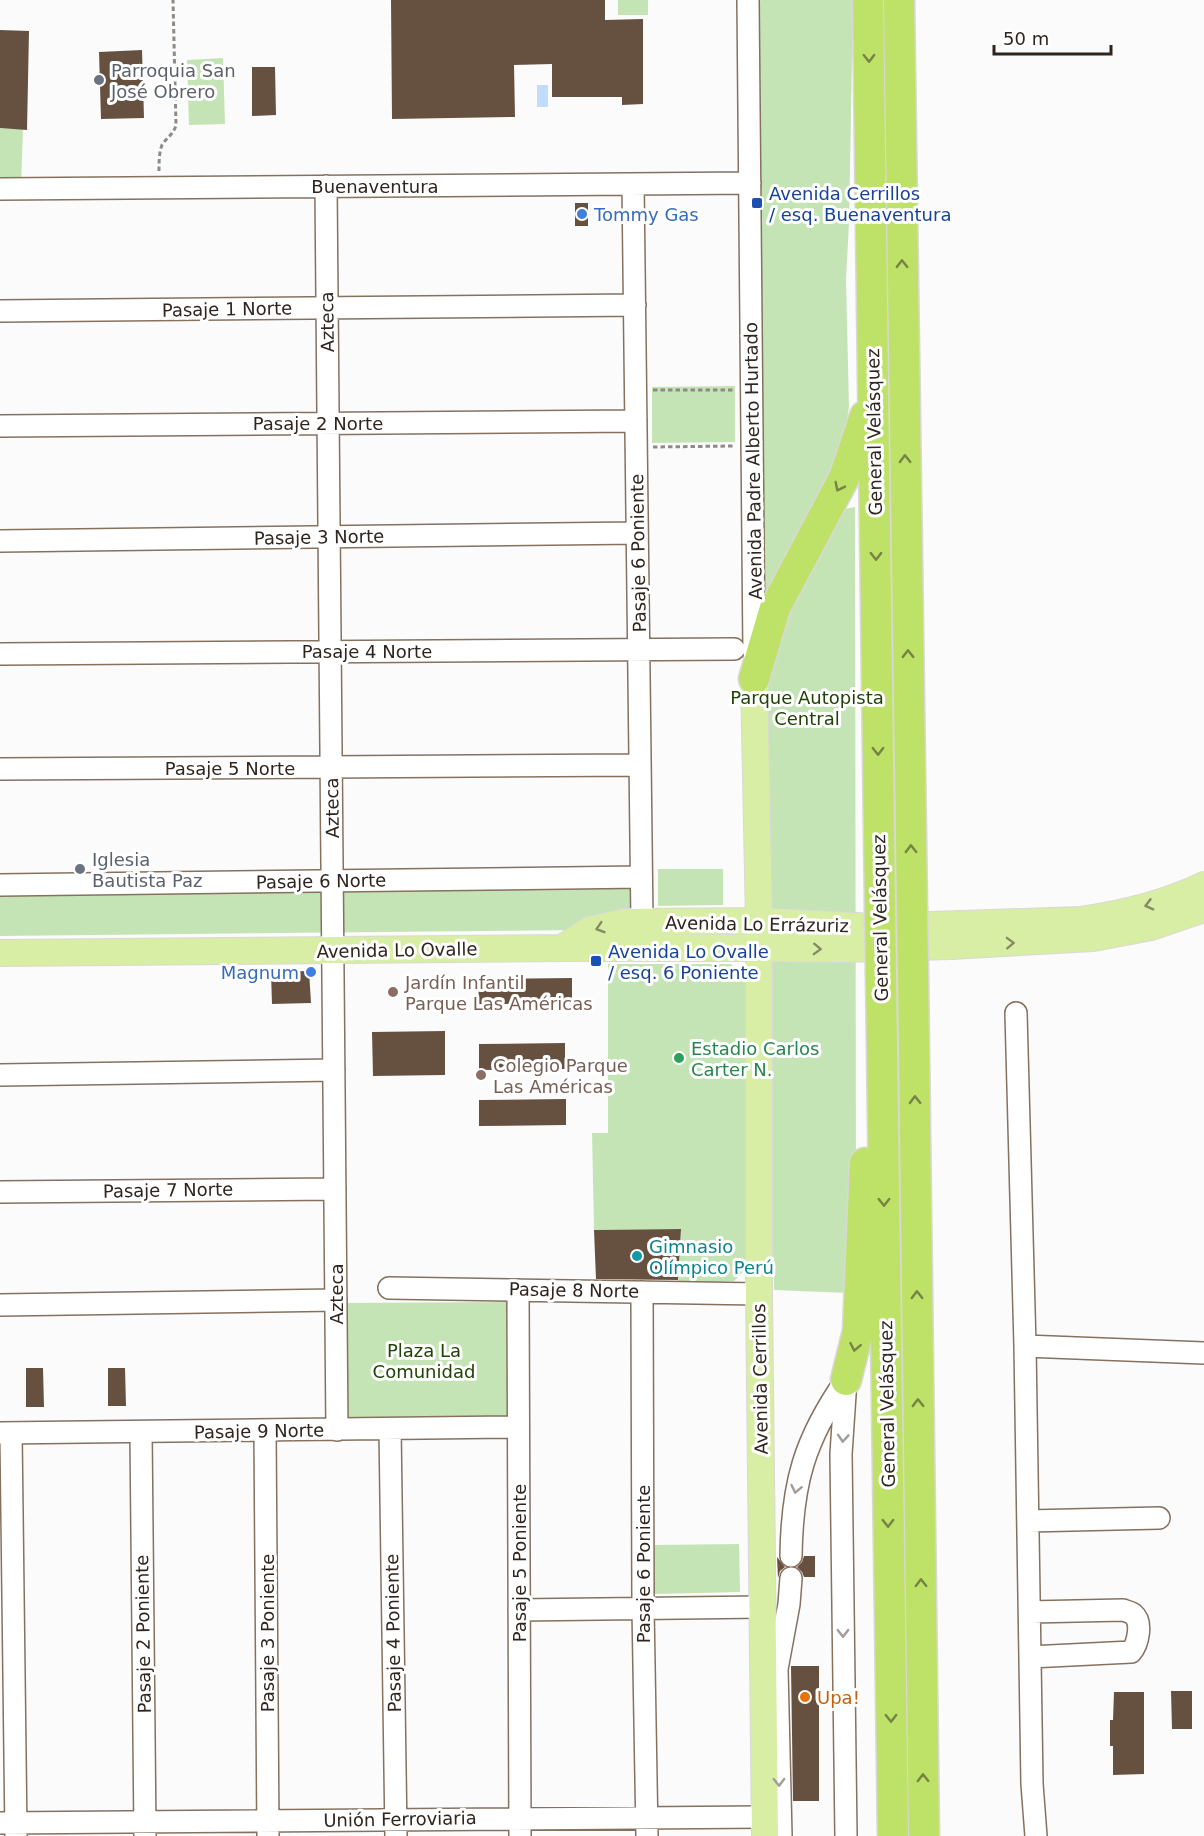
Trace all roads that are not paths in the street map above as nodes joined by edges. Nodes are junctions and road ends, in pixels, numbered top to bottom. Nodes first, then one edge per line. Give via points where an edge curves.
1 (748, 0) edge
2 (868, 0) edge
3 (899, 0) edge
4 (750, 183) junction
5 (633, 184) junction
6 (326, 186) junction
7 (0, 189) edge
8 (635, 305) junction
9 (327, 308) junction
10 (0, 311) edge
11 (873, 371) junction
12 (636, 421) junction
13 (328, 423) junction
14 (0, 426) edge
15 (637, 533) junction
16 (330, 537) junction
17 (0, 541) edge
18 (639, 649) junction
19 (734, 649) dead end
20 (331, 651) junction
21 (0, 654) edge
22 (754, 679) junction
23 (640, 765) junction
24 (332, 767) junction
25 (0, 769) edge
26 (641, 877) junction
27 (333, 881) junction
28 (0, 885) edge
29 (1204, 885) edge
30 (1204, 909) edge
31 (759, 921) junction
32 (642, 922) junction
33 (562, 948) junction
34 (759, 948) junction
35 (333, 950) junction
36 (0, 953) edge
37 (1016, 1013) dead end
38 (882, 1038) junction
39 (334, 1070) junction
40 (0, 1075) edge
41 (335, 1189) junction
42 (0, 1192) edge
43 (389, 1288) dead end
44 (518, 1290) junction
45 (642, 1292) junction
46 (759, 1294) junction
47 (336, 1300) junction
48 (0, 1305) edge
49 (1025, 1346) junction
50 (1204, 1353) edge
51 (846, 1380) junction
52 (518, 1427) junction
53 (390, 1429) junction
54 (265, 1430) junction
55 (337, 1430) junction
56 (141, 1432) junction
57 (5, 1433) edge
58 (1159, 1518) dead end
59 (1028, 1521) junction
60 (762, 1607) junction
61 (643, 1608) junction
62 (519, 1610) junction
63 (1030, 1612) junction
64 (1030, 1657) junction
65 (764, 1826) edge
66 (11, 1827) edge
67 (520, 1827) edge
68 (647, 1827) edge
69 (268, 1828) edge
70 (396, 1828) edge
71 (145, 1829) edge
72 (840, 1831) edge
73 (781, 1836) edge
74 (893, 1836) edge
75 (924, 1836) edge
76 (1036, 1836) edge

1 - 4 street, Avenida Padre Alberto Hurtado
2 -> 11 highway, General Velásquez
75 -> 3 highway, General Velásquez, bridge
4 - 5 street, Buenaventura
4 - 22 street, Avenida Padre Alberto Hurtado
5 - 6 street, Buenaventura
5 - 8 street, Pasaje 6 Poniente
6 - 7 street, Buenaventura
6 - 9 street, Azteca
8 - 9 street, Pasaje 1 Norte
8 - 12 street, Pasaje 6 Poniente
9 - 10 street, Pasaje 1 Norte
9 - 13 street, Azteca
11 -> 22 highway via 854,452 832,503 775,608
11 -> 38 highway, General Velásquez, bridge
12 - 13 street, Pasaje 2 Norte
12 - 15 street, Pasaje 6 Poniente
13 - 14 street, Pasaje 2 Norte
13 - 16 street, Azteca
15 - 16 street, Pasaje 3 Norte
15 - 18 street, Pasaje 6 Poniente
16 - 17 street, Pasaje 3 Norte
16 - 20 street, Azteca
18 - 19 street, Pasaje 4 Norte
18 - 20 street, Pasaje 4 Norte
18 - 23 street, Pasaje 6 Poniente
20 - 21 street, Pasaje 4 Norte
20 - 24 street, Azteca
22 - 31 main road, Avenida Padre Alberto Hurtado
23 - 24 street, Pasaje 5 Norte
23 - 26 street, Pasaje 6 Poniente
24 - 25 street, Pasaje 5 Norte
24 - 27 street, Azteca
26 - 27 street, Pasaje 6 Norte
26 - 32 street, Pasaje 6 Poniente
27 - 28 street, Pasaje 6 Norte
27 - 35 street, Azteca
29 -> 31 main road, Avenida Lo Errázuriz via 1153,905 1080,920 874,927
34 -> 30 main road, Avenida Lo Errázuriz via 841,950 1083,939 1151,927
31 - 32 main road, Avenida Lo Errázuriz
31 - 34 main road, Avenida Cerrillos
32 -> 33 main road, Avenida Lo Errázuriz via 590,930
33 - 34 main road, Avenida Lo Ovalle
33 - 35 main road, Avenida Lo Ovalle
34 - 46 main road, Avenida Cerrillos
35 - 36 main road, Avenida Lo Ovalle
35 - 39 street, Azteca
37 - 49 street
38 -> 51 highway via 865,1167 858,1331
38 -> 74 highway, General Velásquez
39 - 40 street
39 - 41 street, Azteca
41 - 42 street, Pasaje 7 Norte
41 - 47 street, Azteca
43 - 44 street, Pasaje 8 Norte
44 - 45 street, Pasaje 8 Norte
44 - 52 street, Pasaje 5 Poniente
45 - 46 street, Pasaje 8 Norte
45 - 61 street, Pasaje 6 Poniente
46 - 60 main road, Avenida Cerrillos
47 - 48 street
47 - 55 street, Azteca
49 - 50 street
49 - 59 street
51 -> 72 street via 842,1454
51 -> 73 street via 820,1421 801,1468 792,1510 789,1604 777,1669
52 - 53 street, Pasaje 9 Norte
52 - 62 street, Pasaje 5 Poniente
53 - 55 street, Pasaje 9 Norte
53 - 70 street, Pasaje 4 Poniente
54 - 55 street, Pasaje 9 Norte
54 - 56 street, Pasaje 9 Norte
54 - 69 street, Pasaje 3 Poniente
56 - 57 street, Pasaje 9 Norte
56 - 71 street, Pasaje 2 Poniente
57 - 66 street
58 - 59 street
59 - 63 street
60 - 61 street
60 - 65 main road, Avenida Cerrillos
61 - 62 street
61 - 68 street, Pasaje 6 Poniente
62 - 67 street, Pasaje 5 Poniente
63 - 64 street
63 - 64 street via 1123,1610 1138,1621 1137,1645 1131,1652
64 - 76 street
65 - 68 street, Unión Ferroviaria
66 - 71 street, Unión Ferroviaria
67 - 68 street, Unión Ferroviaria
67 - 70 street, Unión Ferroviaria
69 - 70 street, Unión Ferroviaria
69 - 71 street, Unión Ferroviaria

